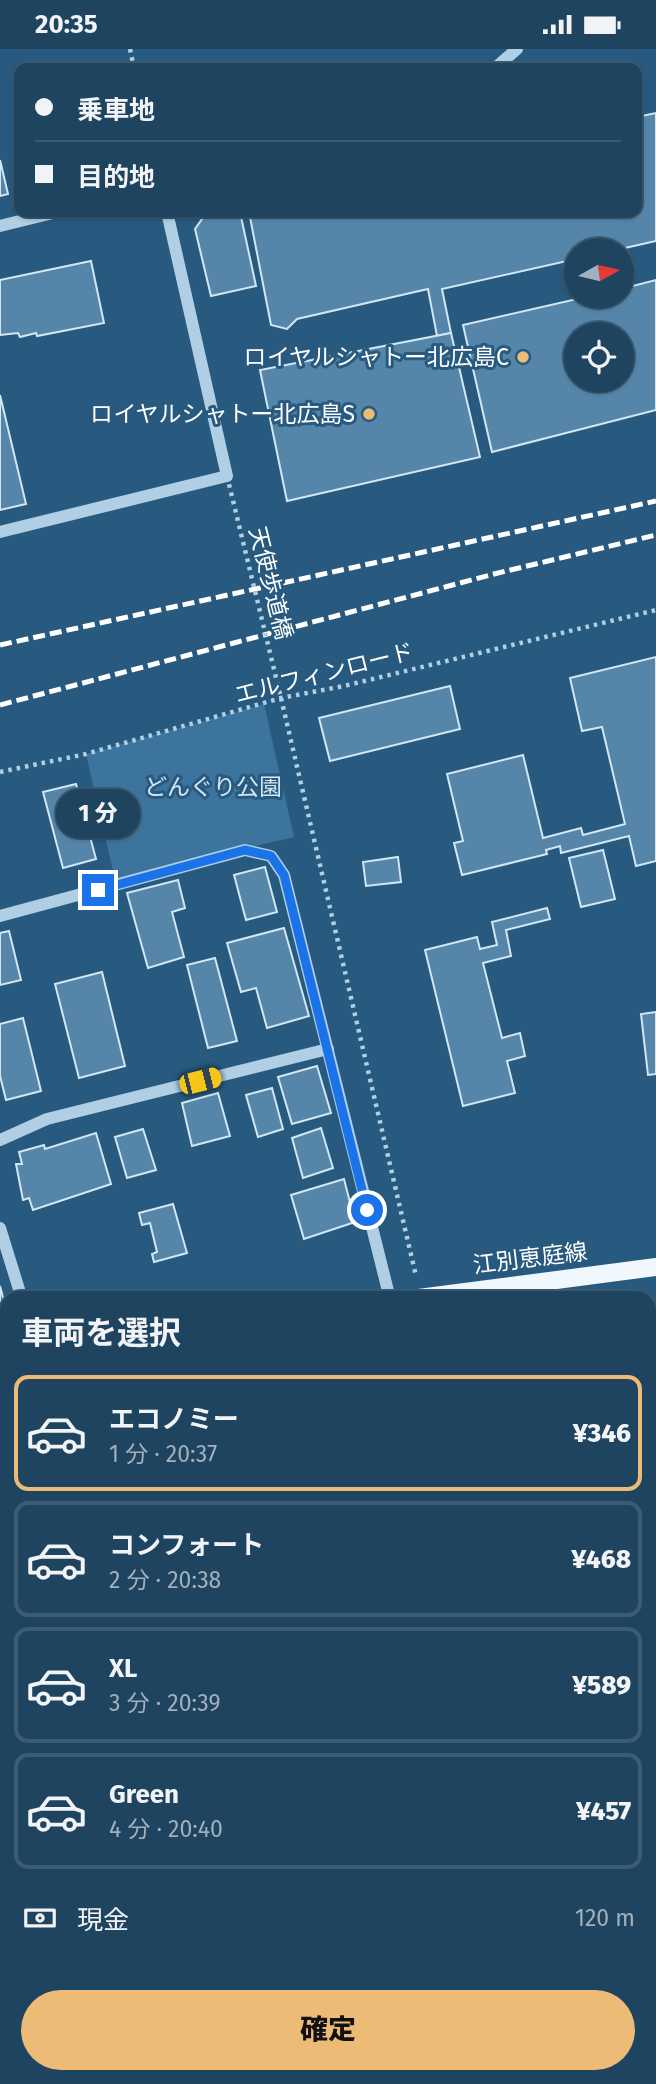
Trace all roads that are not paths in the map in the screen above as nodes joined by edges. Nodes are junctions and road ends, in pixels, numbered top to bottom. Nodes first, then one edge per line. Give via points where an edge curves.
1 (517, 49) edge
2 (501, 63) edge
3 (37, 217) edge
4 (168, 217) edge
5 (0, 226) edge
6 (0, 532) edge
7 (0, 916) edge
8 (328, 1049) junction
9 (0, 1140) edge
10 (0, 1228) edge
11 (656, 1267) edge
12 (20, 1291) edge
13 (388, 1291) edge
14 (520, 1291) edge

1 - 2 street
3 - 5 street
4 - 6 street via 227,476
7 - 8 street via 245,850 271,856 284,875
8 - 9 street via 47,1119
8 - 13 street
10 - 12 street
11 - 14 main road, 江別恵庭線

